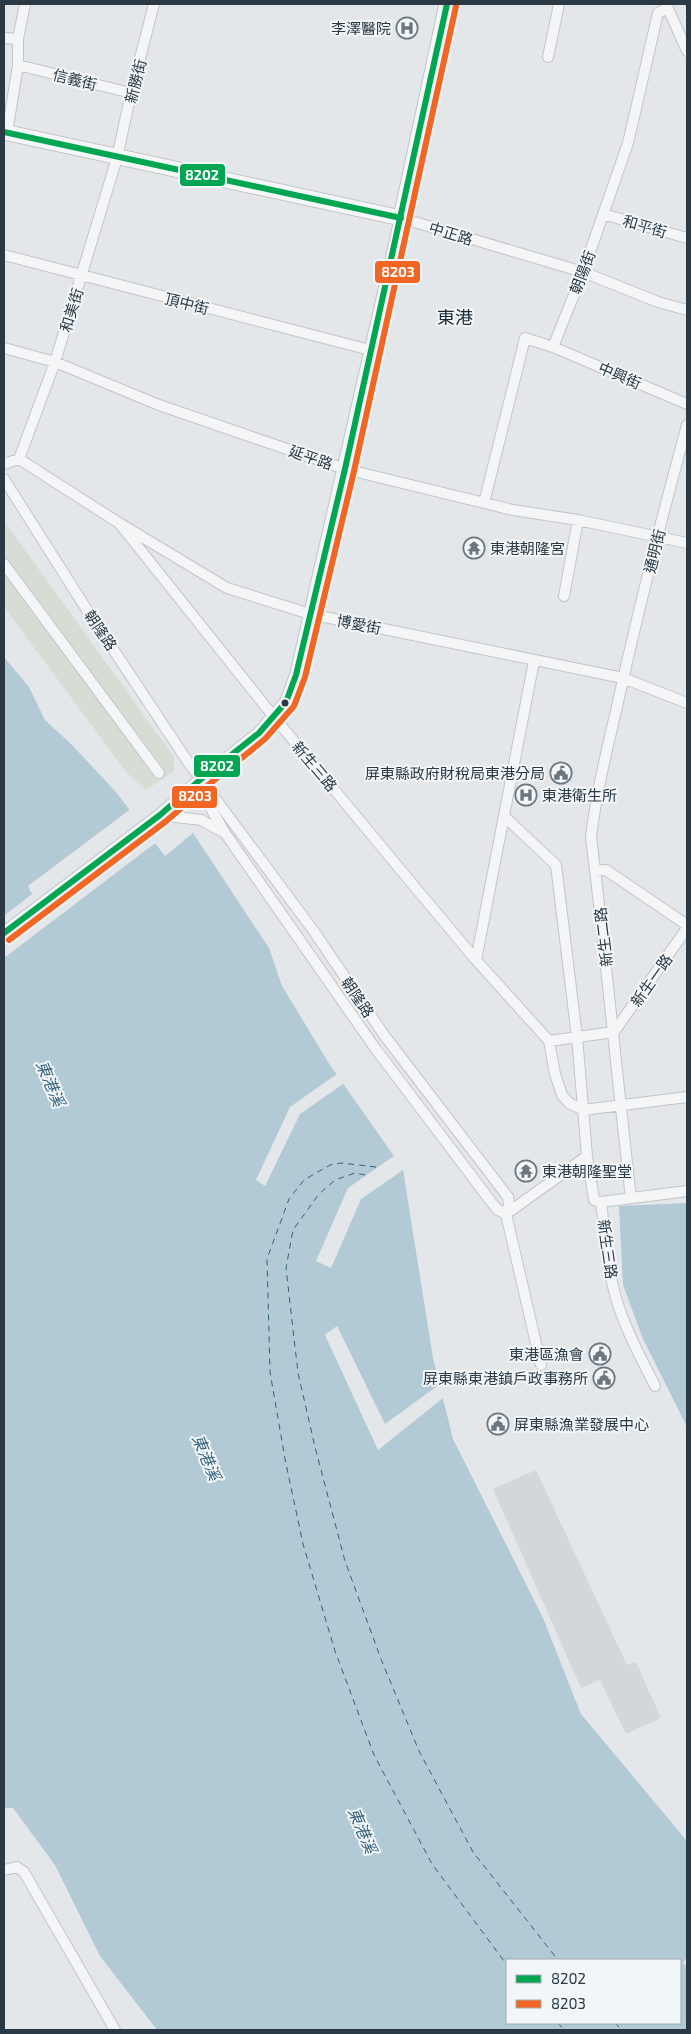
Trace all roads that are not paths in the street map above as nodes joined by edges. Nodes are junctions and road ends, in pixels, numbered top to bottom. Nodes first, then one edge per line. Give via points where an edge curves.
1 (25, 4) edge
2 (154, 4) edge
3 (447, 4) edge
4 (559, 4) edge
5 (667, 6) edge
6 (4, 38) edge
7 (18, 39) junction
8 (687, 51) edge
9 (548, 57) dead end
10 (18, 65) junction
11 (131, 93) junction
12 (5, 132) edge
13 (117, 158) junction
14 (603, 214) junction
15 (401, 218) junction
16 (687, 238) edge
17 (4, 255) edge
18 (583, 272) junction
19 (82, 276) junction
20 (687, 310) edge
21 (553, 347) junction
22 (4, 348) edge
23 (370, 350) junction
24 (55, 362) junction
25 (687, 404) edge
26 (687, 425) edge
27 (19, 459) junction
28 (4, 464) edge
29 (345, 469) junction
30 (4, 479) edge
31 (484, 504) junction
32 (578, 520) junction
33 (120, 523) junction
34 (657, 536) junction
35 (687, 543) edge
36 (4, 564) edge
37 (564, 596) dead end
38 (310, 614) junction
39 (534, 661) junction
40 (623, 678) junction
41 (687, 703) edge
42 (274, 717) junction
43 (159, 773) dead end
44 (201, 779) junction
45 (160, 815) junction
46 (504, 816) junction
47 (226, 832) junction
48 (595, 871) junction
49 (687, 926) edge
50 (4, 933) edge
51 (476, 960) junction
52 (614, 1032) junction
53 (578, 1037) junction
54 (549, 1041) junction
55 (687, 1097) edge
56 (620, 1105) junction
57 (583, 1110) junction
58 (587, 1156) junction
59 (687, 1191) edge
60 (631, 1198) junction
61 (601, 1202) junction
62 (506, 1214) junction
63 (541, 1365) dead end
64 (655, 1386) dead end
65 (4, 1870) edge
66 (115, 2030) edge

1 - 7 street
2 - 11 street, 新勝街
3 - 15 main road
4 - 9 street
5 - 8 street
5 - 14 street, 朝陽街 via 658,13 628,144
6 - 7 street
7 - 10 street
10 - 11 street, 信義街
10 - 12 street
11 - 13 street, 新勝街
12 - 13 main road, 中正路
13 - 15 main road, 中正路
13 - 19 street, 和美街
14 - 16 street, 和平街
14 - 18 street, 朝陽街
15 - 18 street, 中正路
15 - 23 street
17 - 19 street, 頂中街
18 - 20 street, 中正路
18 - 21 street, 朝陽街
19 - 23 street, 頂中街
19 - 24 street, 和美街
21 - 25 street, 中興街
21 - 31 street via 525,338
22 - 24 street, 延平路
23 - 29 street
24 - 27 street, 和美街
24 - 29 street, 延平路 via 159,405
26 - 34 street, 通明街
27 - 28 street
27 - 33 street, 博愛街
29 - 31 street, 延平路
29 - 38 street
30 - 44 street, 朝隆路 via 87,610
31 - 32 street, 延平路
32 - 34 street, 延平路
32 - 37 street
33 - 38 street, 博愛街 via 227,588
33 - 42 street, 新生三路
34 - 35 street, 延平路
34 - 40 street, 通明街
36 - 43 street
38 - 39 street, 博愛街
38 - 42 street via 296,675 286,702
39 - 40 street, 博愛街
39 - 46 street
40 - 41 street, 博愛街
40 - 48 street, 新生二路 via 594,811 591,837
42 - 44 street
42 - 51 street, 新生三路
44 - 45 street
44 - 47 street, 朝隆路 via 211,809
44 - 62 street, 朝隆路 via 313,930 384,1036 508,1197
45 - 47 street via 201,820
45 - 50 street
46 - 51 street
46 - 53 street, 新生三路 via 556,865
47 - 62 street, 朝隆路 via 393,1073 492,1203
48 - 49 street via 606,870
48 - 52 street, 新生二路
49 - 52 street, 新生一路
51 - 54 street, 新生三路
52 - 53 street
52 - 56 street, 新生二路
53 - 54 street
53 - 57 street, 新生三路
54 - 57 street via 562,1095
55 - 56 street
56 - 57 street
56 - 60 street, 新生二路
57 - 58 street, 新生三路
58 - 61 street, 新生三路 via 594,1200
58 - 62 street
59 - 60 street
60 - 61 street
61 - 64 street, 新生三路 via 616,1299
62 - 63 street, 朝隆路
65 - 66 street via 17,1867 24,1872

